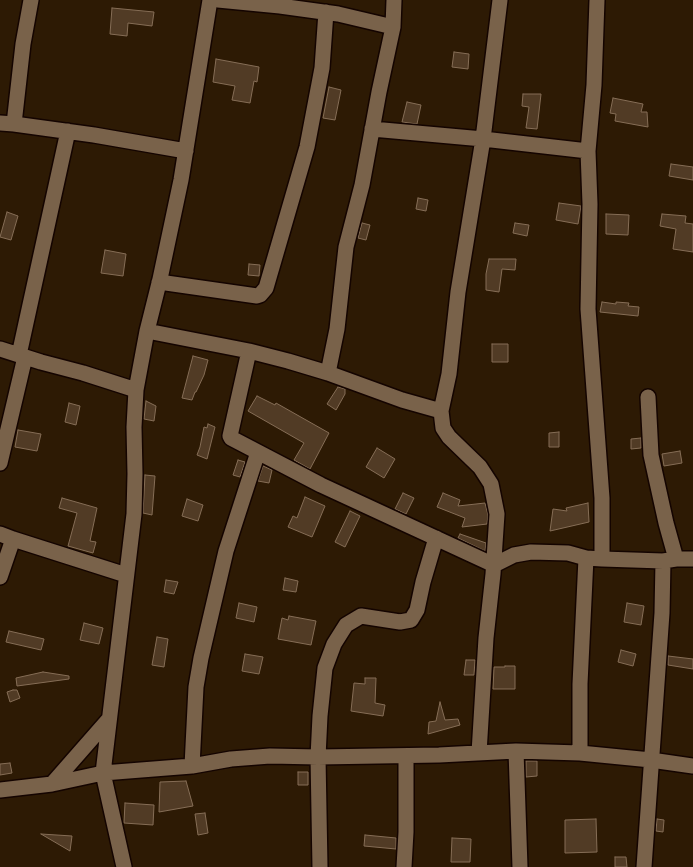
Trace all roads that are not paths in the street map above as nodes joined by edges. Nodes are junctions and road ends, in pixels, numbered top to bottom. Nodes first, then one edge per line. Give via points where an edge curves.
1 (30, 0) edge
2 (210, 0) edge
3 (218, 0) edge
4 (394, 0) edge
5 (500, 0) edge
6 (597, 0) edge
7 (326, 12) junction
8 (393, 27) junction
9 (7, 124) edge
10 (372, 129) junction
11 (68, 131) junction
12 (483, 139) junction
13 (186, 151) junction
14 (588, 151) junction
15 (159, 282) junction
16 (147, 331) junction
17 (0, 349) edge
18 (249, 351) junction
19 (22, 356) junction
20 (328, 373) junction
21 (136, 390) junction
22 (648, 397) dead end
23 (441, 412) junction
24 (258, 452) junction
25 (0, 463) edge
26 (6, 537) edge
27 (436, 538) junction
28 (586, 558) junction
29 (693, 558) edge
30 (602, 559) junction
31 (670, 560) junction
32 (494, 565) junction
33 (126, 575) junction
34 (0, 578) edge
35 (108, 719) junction
36 (516, 751) junction
37 (580, 752) junction
38 (479, 753) junction
39 (406, 756) junction
40 (318, 757) junction
41 (651, 760) junction
42 (192, 766) junction
43 (693, 766) edge
44 (102, 773) junction
45 (52, 784) junction
46 (0, 790) edge
47 (124, 867) edge
48 (320, 867) edge
49 (404, 867) edge
50 (520, 867) edge
51 (644, 867) edge

1 - 9 street
2 - 13 street
3 - 7 street
4 - 8 street
5 - 12 street
6 - 14 street
7 - 8 street
7 - 15 street via 322,68 307,148 266,288 257,296
8 - 10 street
9 - 11 street
10 - 12 street
10 - 20 street via 346,247 337,329
11 - 13 street
11 - 19 street
12 - 14 street
12 - 23 street
13 - 15 street
14 - 30 street via 588,309 602,498
15 - 16 street
16 - 18 street
16 - 21 street
17 - 19 street
18 - 20 street
18 - 24 street via 229,434
19 - 21 street
19 - 25 street
20 - 23 street
21 - 33 street via 134,514
22 - 31 street via 651,455 666,523
23 - 32 street via 443,428 449,437 480,466 491,484 497,514
24 - 27 street
24 - 42 street via 226,551 200,658
26 - 33 street
26 - 34 street
27 - 32 street
27 - 40 street via 417,610 411,620 400,622 361,616 346,625 334,644 325,668
28 - 30 street
28 - 32 street via 531,552 514,555
28 - 37 street
29 - 31 street
30 - 31 street
31 - 41 street via 662,613
32 - 38 street
33 - 35 street
35 - 44 street
35 - 45 street
36 - 37 street
36 - 38 street
36 - 50 street
37 - 41 street
38 - 39 street
39 - 40 street
39 - 49 street
40 - 42 street via 270,756
40 - 48 street
41 - 43 street
41 - 51 street
42 - 44 street
44 - 45 street
44 - 47 street
45 - 46 street

